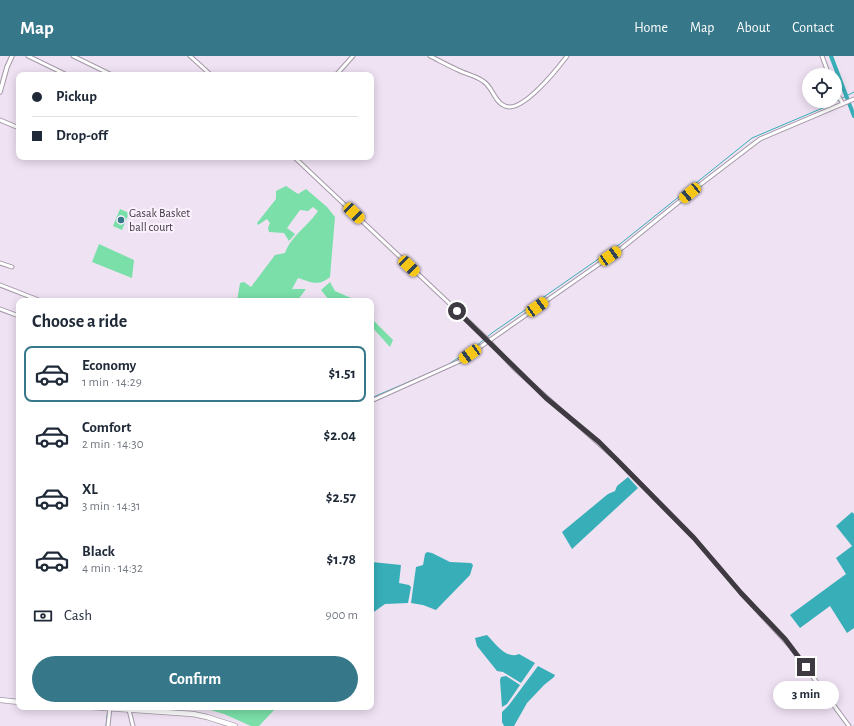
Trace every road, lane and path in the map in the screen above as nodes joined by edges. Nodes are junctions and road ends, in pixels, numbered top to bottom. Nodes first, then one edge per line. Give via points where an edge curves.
1 (12, 56) edge
2 (28, 56) edge
3 (73, 56) edge
4 (190, 56) edge
5 (353, 56) edge
6 (430, 56) edge
7 (567, 56) edge
8 (822, 56) edge
9 (827, 68) edge
10 (61, 72) edge
11 (106, 72) edge
12 (208, 72) edge
13 (339, 72) edge
14 (0, 92) edge
15 (853, 99) edge
16 (843, 103) joint
17 (854, 103) edge
18 (0, 120) edge
19 (16, 127) edge
20 (297, 160) edge
21 (0, 263) edge
22 (12, 267) dead end
23 (0, 285) edge
24 (33, 298) edge
25 (0, 309) edge
26 (16, 315) edge
27 (487, 339) junction
28 (374, 400) edge
29 (0, 700) edge
30 (16, 702) edge
31 (110, 710) edge
32 (129, 710) joint
33 (108, 726) edge
34 (133, 726) edge
35 (236, 726) edge
36 (849, 726) edge

1 - 14 street via 6,67
2 - 10 street
3 - 11 street
4 - 12 street
5 - 13 street
6 - 7 street via 483,80 490,86 500,103 509,107 523,101 538,89
8 - 9 street
15 - 16 street
15 - 17 street
16 - 27 street via 769,135 751,146 622,248
18 - 19 street
20 - 27 street
21 - 22 street
23 - 24 street
25 - 26 street
27 - 28 street via 452,366
27 - 36 street via 546,398 599,442 694,538 790,646
29 - 30 main road
31 - 33 street
32 - 34 street
32 - 35 main road via 193,714

